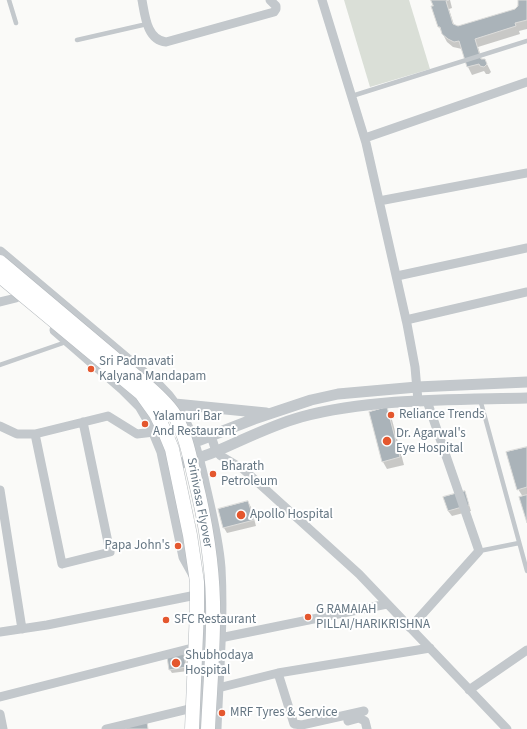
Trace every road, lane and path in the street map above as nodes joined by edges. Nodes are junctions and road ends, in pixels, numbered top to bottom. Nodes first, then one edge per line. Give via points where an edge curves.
1 (9, 0) edge
2 (142, 0) edge
3 (270, 0) edge
4 (322, 0) edge
5 (16, 23) dead end
6 (147, 24) junction
7 (77, 40) dead end
8 (527, 41) edge
9 (527, 82) edge
10 (352, 96) junction
11 (364, 138) junction
12 (527, 172) edge
13 (379, 201) junction
14 (527, 248) edge
15 (0, 252) edge
16 (0, 262) edge
17 (0, 276) edge
18 (396, 276) junction
19 (0, 285) edge
20 (527, 292) edge
21 (16, 298) junction
22 (0, 302) edge
23 (406, 320) junction
24 (68, 342) junction
25 (0, 365) edge
26 (527, 382) edge
27 (417, 387) junction
28 (527, 398) edge
29 (480, 399) junction
30 (422, 401) junction
31 (175, 404) junction
32 (270, 414) junction
33 (83, 422) junction
34 (0, 426) edge
35 (154, 432) junction
36 (35, 434) junction
37 (211, 436) junction
38 (193, 443) junction
39 (216, 451) junction
40 (162, 453) junction
41 (199, 458) junction
42 (165, 468) junction
43 (0, 490) edge
44 (519, 543) junction
45 (479, 551) junction
46 (527, 571) edge
47 (204, 593) junction
48 (387, 604) junction
49 (410, 628) junction
50 (22, 629) junction
51 (0, 632) edge
52 (220, 638) junction
53 (203, 645) junction
54 (430, 648) junction
55 (527, 650) edge
56 (278, 673) junction
57 (218, 688) junction
58 (469, 690) junction
59 (0, 697) edge
60 (201, 706) junction
61 (364, 711) dead end
62 (0, 714) edge
63 (2, 729) edge
64 (106, 729) edge
65 (192, 729) edge
66 (200, 729) edge
67 (208, 729) edge
68 (216, 729) edge
69 (313, 729) edge
70 (368, 729) edge
71 (507, 729) edge

1 - 5 lane
2 - 6 street
3 - 6 street via 276,6 274,12 166,42 153,37
4 - 10 street
6 - 7 lane
8 - 10 lane
9 - 11 street
10 - 11 street
11 - 13 street
12 - 13 street
13 - 18 street
14 - 18 street
15 - 31 street via 159,386
16 - 67 main road, Srinivasa Flyover, bridge via 146,385 175,415 186,443 202,505 212,579 214,628
17 - 65 main road, Srinivasa Flyover, bridge via 141,393 165,432 172,449 190,535 196,582
18 - 23 street
19 - 21 street
20 - 23 street
21 - 22 street
21 - 24 street
23 - 27 street
24 - 25 lane
24 - 35 street via 140,406
26 - 27 street
27 - 30 street
27 - 32 street via 338,394
28 - 29 street
29 - 30 street
29 - 44 lane
30 - 39 street via 353,407 301,417
30 - 45 street
31 - 32 street
31 - 38 street via 186,421
32 - 37 street
33 - 35 street via 108,416 137,434
33 - 36 street
33 - 36 street via 110,552 62,564
34 - 36 street via 17,434
35 - 40 street
37 - 38 street
37 - 39 street
38 - 40 street
38 - 41 street
39 - 41 street
39 - 48 street via 243,469 359,574
40 - 42 street
41 - 42 street
41 - 52 street via 220,567
42 - 47 street via 184,557
43 - 50 street
44 - 45 lane
44 - 46 lane
45 - 49 street
47 - 50 street
47 - 53 street
48 - 49 street
48 - 52 street
49 - 54 street
50 - 51 street
52 - 57 street
53 - 59 street
53 - 60 street
54 - 56 street
54 - 58 street
55 - 58 street
56 - 57 street
56 - 61 street via 294,724 302,725
57 - 68 street
58 - 71 street
60 - 64 street
60 - 66 street
62 - 63 street
69 - 70 street via 359,718 365,721

